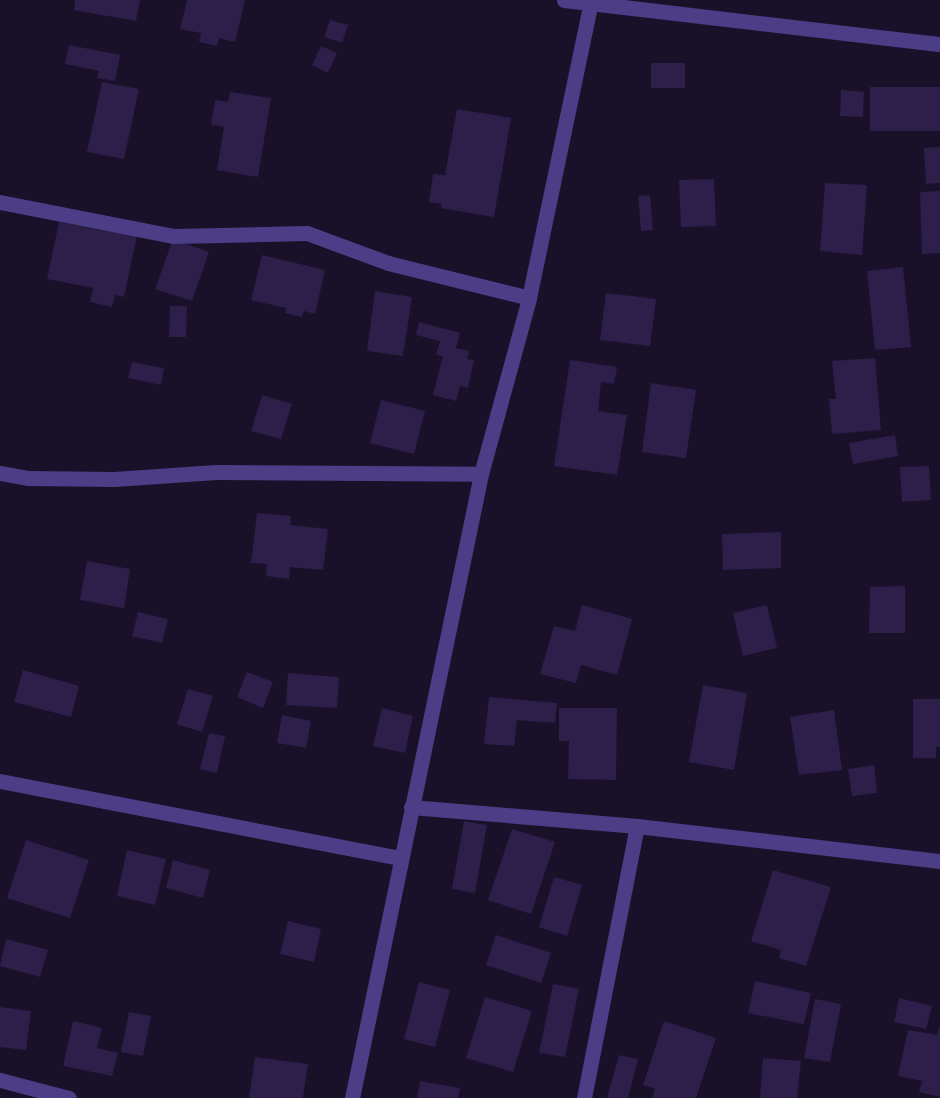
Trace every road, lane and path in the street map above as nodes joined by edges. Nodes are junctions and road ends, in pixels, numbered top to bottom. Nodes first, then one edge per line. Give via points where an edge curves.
1 (564, 0) edge
2 (590, 3) edge
3 (940, 44) edge
4 (0, 202) edge
5 (529, 298) junction
6 (0, 472) edge
7 (481, 474) junction
8 (0, 781) edge
9 (411, 807) junction
10 (637, 826) junction
11 (401, 858) junction
12 (940, 861) edge
13 (0, 1080) edge
14 (69, 1098) edge
15 (352, 1098) edge
16 (584, 1098) edge

1 - 2 street
2 - 3 street
2 - 5 street
4 - 5 street via 173,236 308,234 388,263
5 - 7 street
6 - 7 street via 29,478 114,479 216,472
7 - 9 street
8 - 11 street
9 - 10 street
9 - 11 street
10 - 12 street
10 - 16 street
11 - 15 street
13 - 14 street

